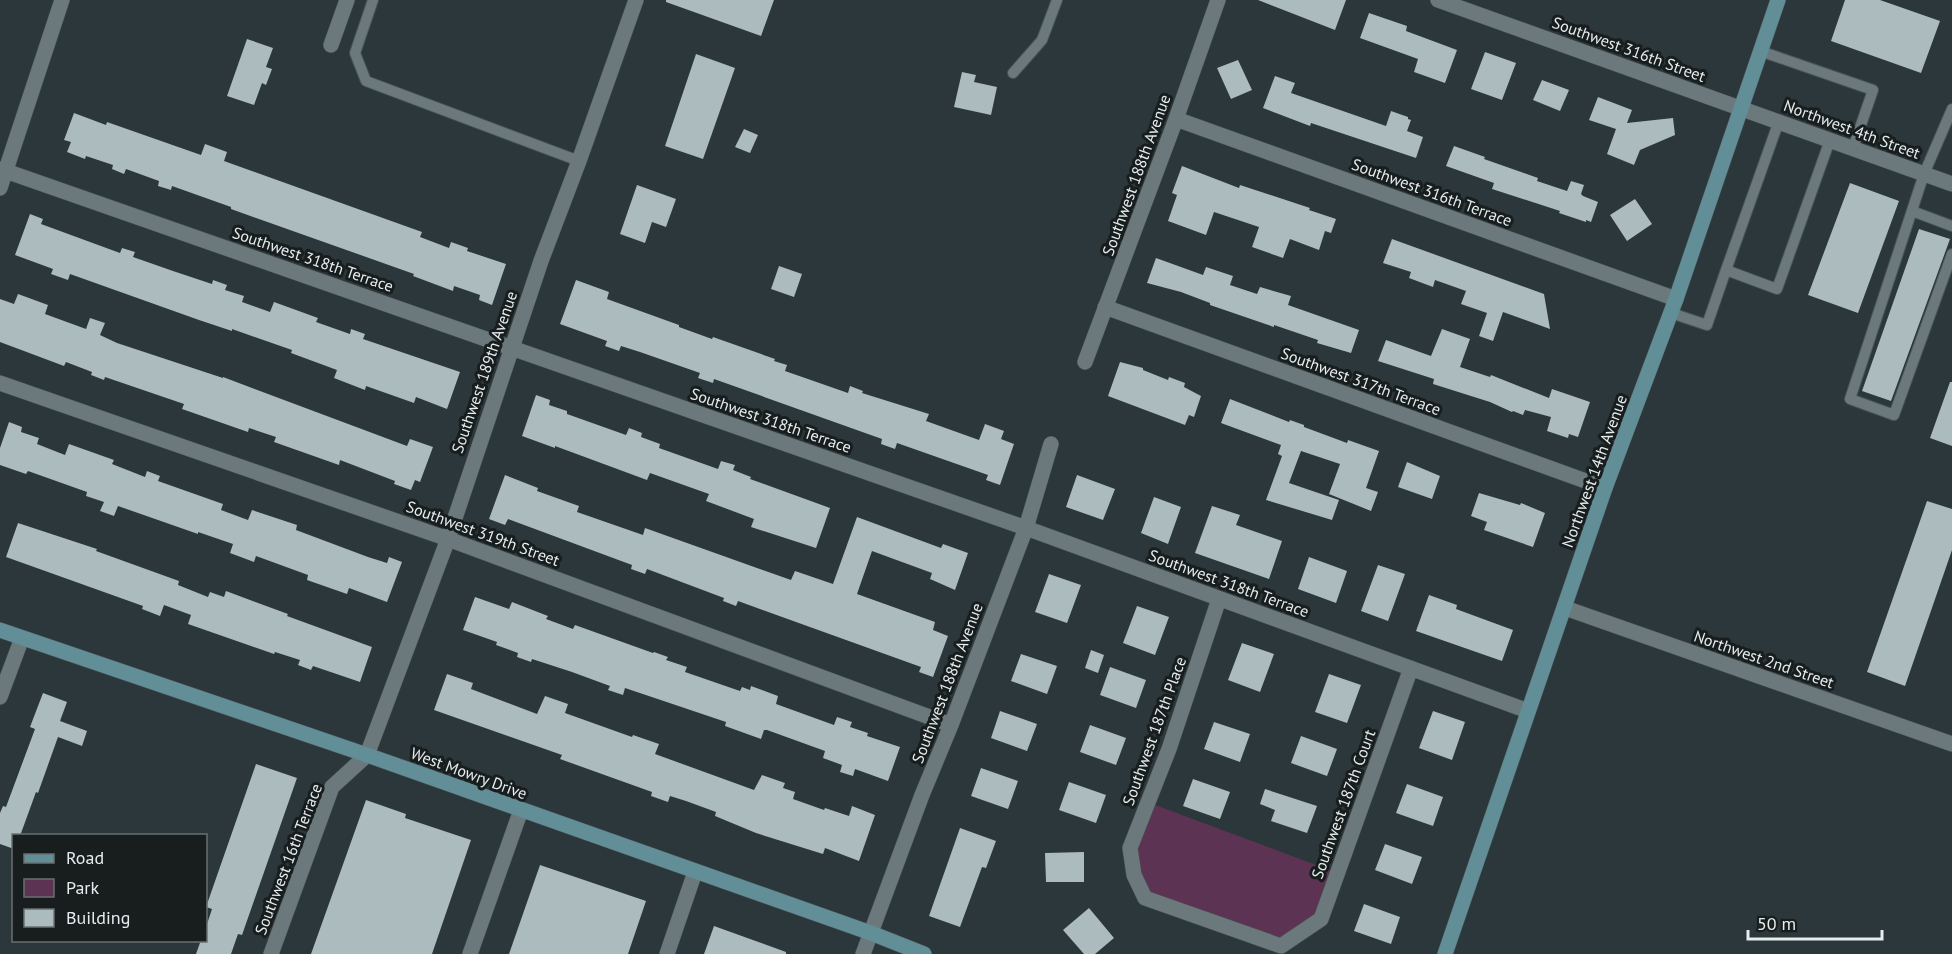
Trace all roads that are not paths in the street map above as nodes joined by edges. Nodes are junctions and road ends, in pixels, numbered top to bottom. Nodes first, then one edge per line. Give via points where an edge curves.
1 (62, 0) edge
2 (347, 0) edge
3 (373, 0) edge
4 (636, 0) edge
5 (1057, 0) edge
6 (1218, 0) edge
7 (1438, 0) edge
8 (1778, 0) edge
9 (331, 45) dead end
10 (1760, 51) junction
11 (1012, 73) dead end
12 (1740, 107) junction
13 (1952, 109) edge
14 (1176, 119) junction
15 (1779, 121) junction
16 (1830, 140) junction
17 (1853, 148) junction
18 (579, 161) junction
19 (3, 170) edge
20 (1924, 174) junction
21 (1952, 184) edge
22 (0, 188) edge
23 (1912, 212) junction
24 (1952, 226) edge
25 (1952, 254) edge
26 (1726, 270) junction
27 (1673, 306) junction
28 (1105, 307) junction
29 (511, 348) junction
30 (1085, 362) dead end
31 (0, 382) edge
32 (1051, 444) dead end
33 (1605, 488) junction
34 (1026, 528) junction
35 (448, 539) junction
36 (1219, 599) junction
37 (1565, 608) junction
38 (0, 630) edge
39 (22, 638) junction
40 (1411, 668) junction
41 (0, 698) edge
42 (1528, 711) junction
43 (951, 725) junction
44 (1952, 744) edge
45 (367, 755) junction
46 (521, 810) junction
47 (695, 872) junction
48 (871, 933) junction
49 (1292, 938) joint
50 (271, 954) edge
51 (470, 954) edge
52 (667, 954) edge
53 (863, 954) edge
54 (924, 954) edge
55 (1445, 954) edge

1 - 19 street
2 - 9 street
3 - 18 lane via 355,53 366,81
4 - 18 street, Southwest 189th Avenue
5 - 11 lane via 1042,40
6 - 14 street, Southwest 188th Avenue
7 - 12 street, Southwest 316th Street
8 - 10 street, Northwest 14th Avenue
10 - 12 street, Northwest 14th Avenue
10 - 17 lane via 1874,90
12 - 15 street, Northwest 4th Street
12 - 27 street, Northwest 14th Avenue
13 - 20 lane
14 - 27 street, Southwest 316th Terrace
14 - 28 street, Southwest 188th Avenue
15 - 16 street, Northwest 4th Street
15 - 26 lane
16 - 17 street, Northwest 4th Street
16 - 26 lane via 1777,288
17 - 20 street, Northwest 4th Street
18 - 29 street, Southwest 189th Avenue
19 - 22 street
19 - 29 street, Southwest 318th Terrace
20 - 21 street, Northwest 4th Street
20 - 23 lane
23 - 24 lane
23 - 25 lane via 1850,399 1894,415
26 - 27 lane via 1707,325
27 - 33 street, Northwest 14th Avenue
28 - 30 street, Southwest 188th Avenue
28 - 33 street, Southwest 317th Terrace
29 - 34 street, Southwest 318th Terrace
29 - 35 street, Southwest 189th Avenue
31 - 35 street, Southwest 319th Street
32 - 34 street, Southwest 188th Avenue
33 - 37 street, Northwest 14th Avenue
34 - 36 street, Southwest 318th Terrace
34 - 43 street, Southwest 188th Avenue
35 - 43 street, Southwest 319th Street
35 - 45 street, Southwest 189th Avenue
36 - 40 street, Southwest 318th Terrace
36 - 49 street, Southwest 187th Place via 1169,749 1130,848 1134,875 1145,898 1281,946
37 - 42 street, Northwest 14th Avenue
37 - 44 street, Northwest 2nd Street
38 - 39 street, West Mowry Drive
39 - 41 street
39 - 45 street, West Mowry Drive
40 - 42 street, Southwest 318th Terrace
40 - 49 street, Southwest 187th Court via 1321,919
42 - 55 street, Northwest 14th Avenue
43 - 48 street, Southwest 188th Avenue
45 - 46 street, West Mowry Drive
45 - 50 street, Southwest 16th Terrace via 332,787
46 - 47 street, West Mowry Drive
46 - 51 street
47 - 48 street, West Mowry Drive
47 - 52 street
48 - 53 street, Southwest 188th Avenue
48 - 54 street, West Mowry Drive

